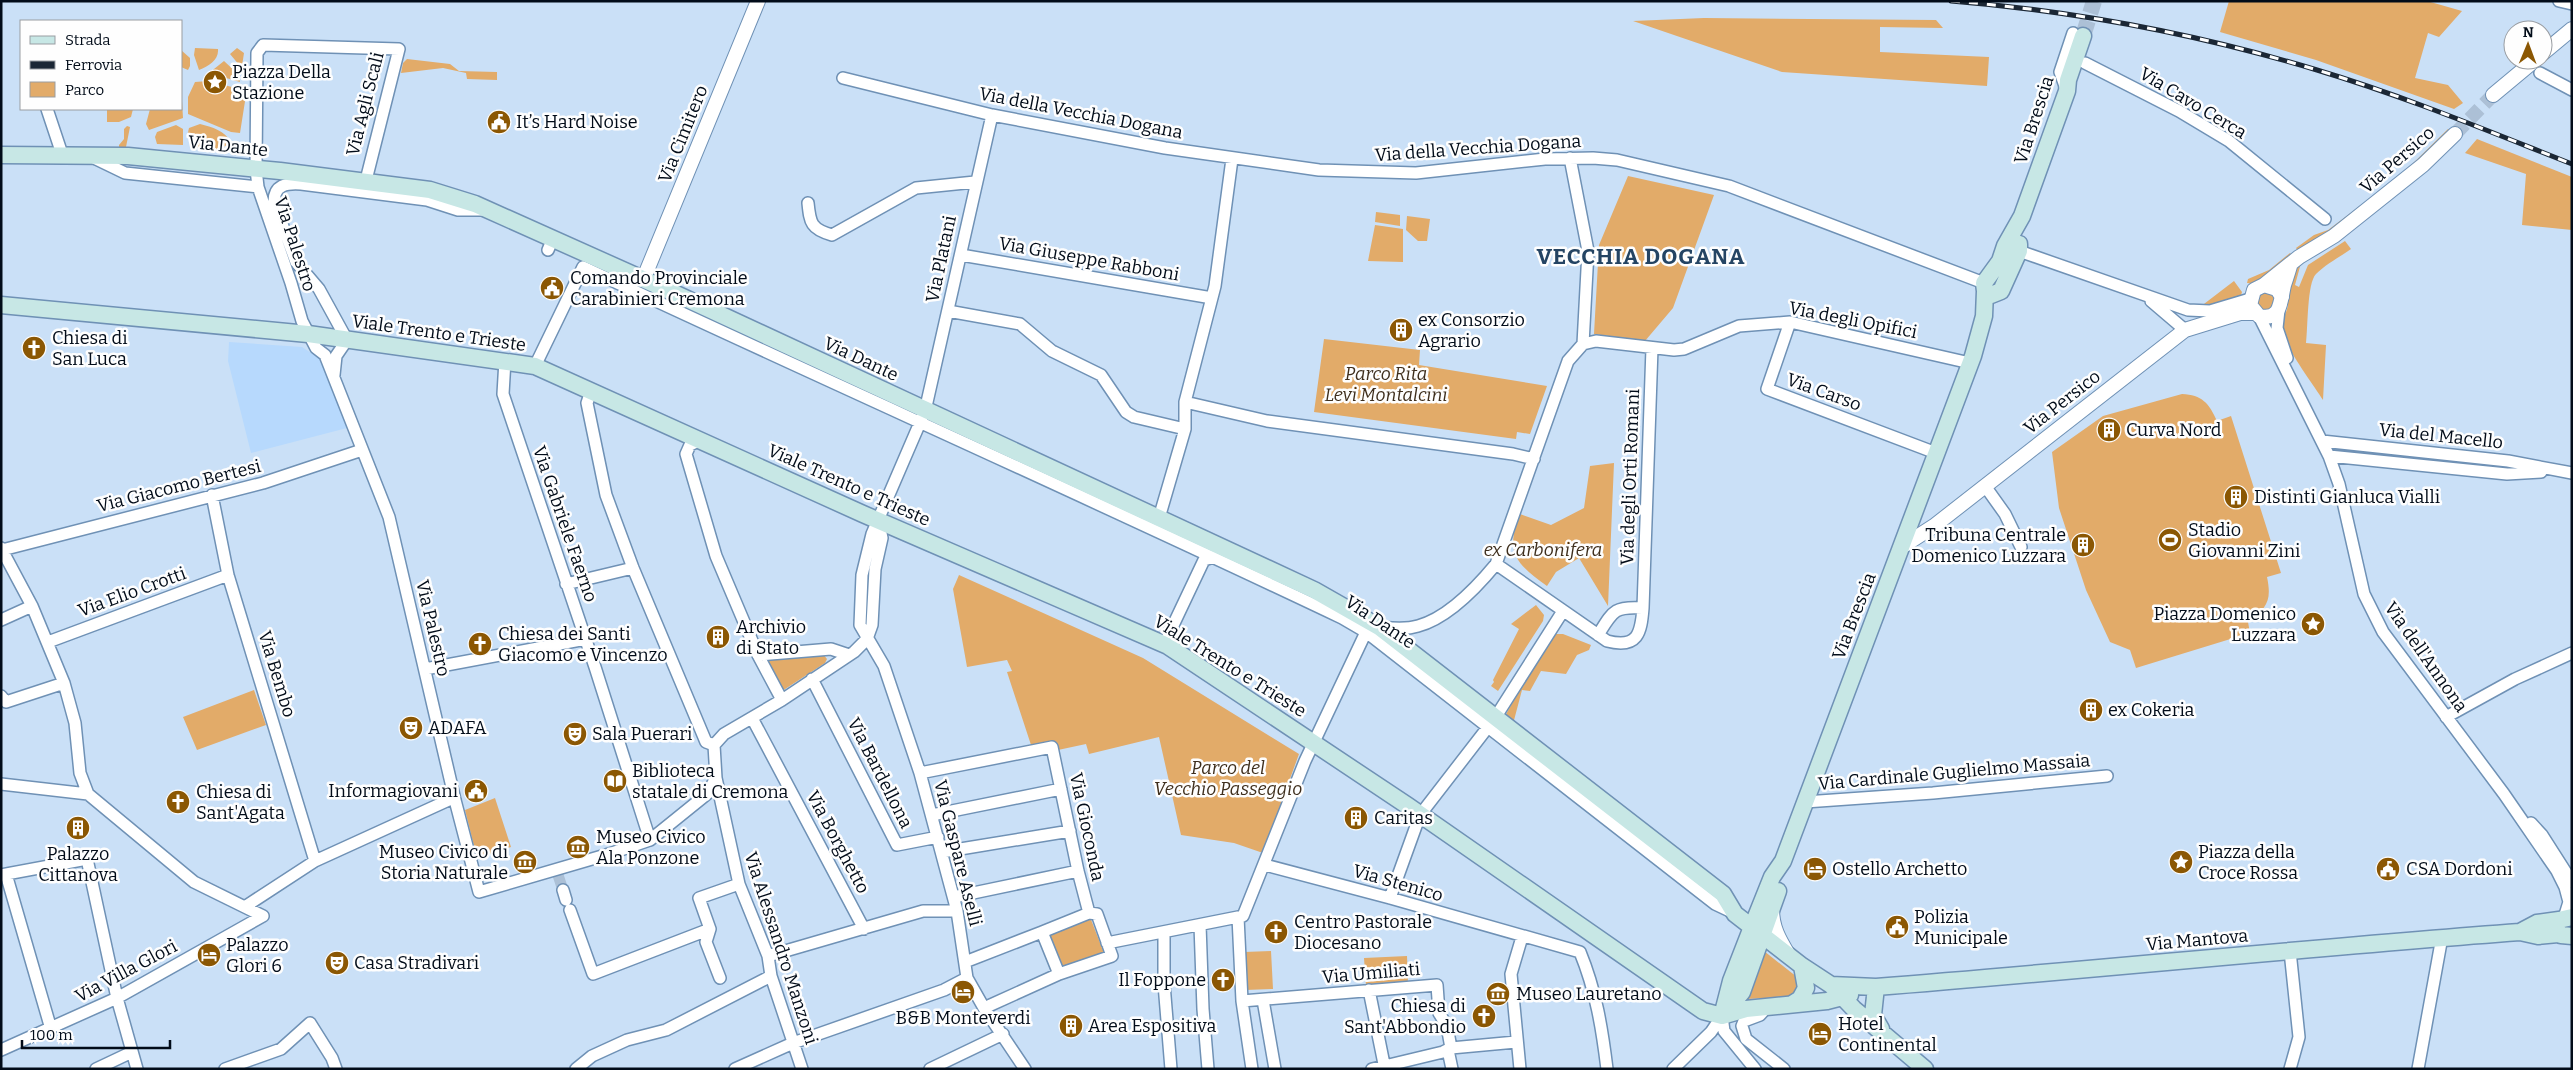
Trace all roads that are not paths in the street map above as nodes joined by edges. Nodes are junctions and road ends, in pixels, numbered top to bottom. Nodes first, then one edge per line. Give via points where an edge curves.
1 (758, 1) edge
2 (2559, 1) edge
3 (2572, 4) edge
4 (2572, 30) edge
5 (2078, 34) tunnel mouth
6 (2553, 46) edge
7 (2085, 63) dead end
8 (2532, 70) edge
9 (2544, 70) edge
10 (842, 78) dead end
11 (2572, 90) edge
12 (2493, 95) tunnel mouth
13 (47, 110) edge
14 (992, 115) junction
15 (2455, 134) tunnel mouth
16 (62, 154) junction
17 (87, 154) junction
18 (1, 155) edge
19 (1570, 158) junction
20 (1232, 159) junction
21 (256, 169) junction
22 (975, 182) junction
23 (229, 184) junction
24 (258, 186) junction
25 (364, 186) junction
26 (277, 189) joint
27 (808, 202) dead end
28 (2326, 219) dead end
29 (2016, 245) junction
30 (961, 254) junction
31 (598, 259) junction
32 (582, 266) junction
33 (2290, 266) junction
34 (643, 279) junction
35 (2264, 285) junction
36 (1989, 289) junction
37 (2142, 294) junction
38 (1212, 298) junction
39 (2250, 299) junction
40 (2281, 304) junction
41 (1, 305) edge
42 (948, 311) junction
43 (2257, 314) junction
44 (1790, 322) junction
45 (2185, 330) junction
46 (308, 334) junction
47 (347, 340) junction
48 (1583, 344) junction
49 (1652, 348) junction
50 (505, 360) junction
51 (1970, 363) junction
52 (535, 366) junction
53 (334, 379) junction
54 (2296, 386) junction
55 (591, 391) junction
56 (1185, 402) junction
57 (922, 417) junction
58 (1186, 429) junction
59 (700, 440) junction
60 (2322, 441) junction
61 (362, 450) junction
62 (1936, 452) junction
63 (2329, 456) junction
64 (1534, 459) junction
65 (2555, 472) junction
66 (1062, 474) junction
67 (2572, 474) edge
68 (1043, 478) junction
69 (1985, 486) junction
70 (212, 495) junction
71 (1110, 495) junction
72 (1122, 513) junction
73 (1914, 514) junction
74 (1159, 518) junction
75 (878, 520) junction
76 (1929, 530) junction
77 (1903, 546) junction
78 (2021, 547) dead end
79 (2, 549) edge
80 (1197, 549) junction
81 (1213, 557) junction
82 (1496, 564) junction
83 (1262, 566) junction
84 (633, 568) junction
85 (1238, 568) junction
86 (228, 575) junction
87 (566, 584) junction
88 (32, 606) junction
89 (1643, 608) junction
90 (1562, 611) junction
91 (1, 620) edge
92 (1372, 630) junction
93 (1598, 635) junction
94 (586, 639) junction
95 (867, 639) junction
96 (48, 642) junction
97 (1161, 643) junction
98 (2572, 653) edge
99 (758, 654) junction
100 (849, 655) junction
101 (424, 669) junction
102 (812, 680) junction
103 (64, 682) junction
104 (1, 696) edge
105 (782, 700) junction
106 (2446, 717) junction
107 (752, 718) junction
108 (1491, 723) junction
109 (1315, 743) junction
110 (714, 745) junction
111 (1540, 768) junction
112 (1563, 770) junction
113 (920, 772) junction
114 (2107, 776) dead end
115 (716, 778) junction
116 (1, 784) edge
117 (1061, 789) junction
118 (88, 794) junction
119 (455, 800) junction
120 (1805, 802) junction
121 (932, 815) junction
122 (1420, 815) junction
123 (1070, 831) junction
124 (938, 837) junction
125 (650, 840) junction
126 (942, 852) junction
127 (315, 861) junction
128 (1783, 861) junction
129 (1265, 864) junction
130 (2559, 869) junction
131 (1078, 871) junction
132 (4, 874) edge
133 (2572, 882) edge
134 (739, 884) junction
135 (954, 897) junction
136 (1390, 898) junction
137 (566, 900) tunnel mouth
138 (246, 906) junction
139 (1772, 908) junction
140 (957, 911) junction
141 (1089, 913) junction
142 (1735, 914) junction
143 (1238, 917) junction
144 (1200, 925) junction
145 (2565, 925) edge
146 (710, 929) junction
147 (864, 929) junction
148 (1758, 931) junction
149 (1042, 932) junction
150 (1164, 932) junction
151 (1595, 936) junction
152 (1522, 937) junction
153 (2442, 937) junction
154 (1107, 943) junction
155 (2290, 951) junction
156 (1580, 952) junction
157 (768, 956) junction
158 (1796, 961) junction
159 (965, 962) junction
160 (1059, 974) junction
161 (772, 976) junction
162 (720, 978) dead end
163 (967, 978) junction
164 (1869, 987) junction
165 (1369, 990) junction
166 (1834, 994) junction
167 (117, 998) junction
168 (1263, 1000) junction
169 (1242, 1001) junction
170 (1792, 1004) junction
171 (1770, 1005) junction
172 (984, 1008) junction
173 (1722, 1016) junction
174 (51, 1029) junction
175 (1880, 1029) junction
176 (1003, 1034) junction
177 (1516, 1042) junction
178 (793, 1043) junction
179 (1449, 1049) junction
180 (1, 1050) edge
181 (132, 1052) junction
182 (1762, 1052) junction
183 (238, 1066) edge
184 (1753, 1066) edge
185 (1384, 1067) edge
186 (1678, 1067) edge
187 (1924, 1068) edge
188 (96, 1069) edge
189 (137, 1069) edge
190 (225, 1069) edge
191 (336, 1069) edge
192 (576, 1069) edge
193 (735, 1069) edge
194 (802, 1069) edge
195 (930, 1069) edge
196 (1025, 1069) edge
197 (1171, 1069) edge
198 (1208, 1069) edge
199 (1252, 1069) edge
200 (1275, 1069) edge
201 (1372, 1069) edge
202 (1452, 1069) edge
203 (1520, 1069) edge
204 (1607, 1069) edge
205 (1784, 1069) edge
206 (2290, 1069) edge
207 (2418, 1069) edge

1 - 34 street, Via Cimitero
2 - 3 street
4 - 6 street
5 - 29 main road, Via Brescia via 2067,91 2022,216
7 - 28 street, Via Cavo Cerca via 2179,111 2229,142
8 - 12 street
9 - 11 street
10 - 14 street, Via della Vecchia Dogana
13 - 16 street
14 - 20 street, Via della Vecchia Dogana
14 - 22 street, Via Platani
15 - 33 street, Via Persico via 2378,201
16 - 17 main road, Via Dante
16 - 18 main road, Via Dante
17 - 21 main road, Via Dante
17 - 23 street, Via Dante via 125,173
19 - 20 street, Via della Vecchia Dogana via 1387,174 1319,170
19 - 36 street, Via della Vecchia Dogana via 1617,160 1720,184
19 - 48 street via 1588,251
20 - 38 street
21 - 23 street
21 - 24 street, Via Palestro
21 - 25 main road, Via Dante
21 - 25 street, Via Agli Scali via 257,53 263,45 399,49
22 - 27 street via 916,188 832,235 818,231 810,220
22 - 30 street, Via Platani
23 - 24 street, Via Dante
24 - 46 street, Via Palestro
25 - 26 street, Via Dante via 287,183
25 - 31 main road, Via Dante via 430,190 488,210 550,244
26 - 47 street, Via Palestro via 274,202 296,262 319,289
29 - 36 main road, Via Brescia via 2005,246
29 - 37 street
30 - 38 street, Via Giuseppe Rabboni
30 - 42 street, Via Platani
31 - 32 street
31 - 34 main road, Via Dante
32 - 34 street, Via Dante
32 - 52 street
33 - 35 street, Via Persico
33 - 40 street
34 - 57 main road, Via Dante
35 - 39 street via 2254,290
35 - 40 street via 2277,289
36 - 51 main road, Via Brescia
37 - 39 street via 2198,312
37 - 45 street
38 - 56 street
39 - 43 street
40 - 43 street via 2270,316
40 - 54 street, Via dell'Annona via 2277,328
41 - 46 main road, Viale Trento e Trieste
42 - 57 street, Via Platani
42 - 58 street via 1020,324 1052,350 1101,375 1126,412 1134,417
43 - 45 street, Via Persico via 2240,313
43 - 54 street, Via dell'Annona
44 - 49 street, Via degli Opifici via 1740,326 1684,349
44 - 51 street, Via degli Opifici
44 - 62 street, Via Carso via 1767,389
45 - 69 street, Via Persico
46 - 47 main road, Viale Trento e Trieste
46 - 53 street, Via Palestro via 325,356
47 - 50 main road, Viale Trento e Trieste
47 - 53 street, Via Palestro via 336,356
48 - 49 street, Via degli Opifici via 1596,341
48 - 64 street via 1568,361
49 - 89 street, Via degli Orti Romani
50 - 52 main road, Viale Trento e Trieste
50 - 87 street, Via Gabriele Faerno via 503,394
51 - 62 main road, Via Brescia
52 - 55 main road, Viale Trento e Trieste
53 - 61 street, Via Palestro
54 - 60 street, Via dell'Annona
55 - 59 main road, Viale Trento e Trieste
55 - 84 street via 587,403 606,495
56 - 58 street
56 - 64 street via 1267,421
57 - 66 main road, Via Dante
57 - 68 street, Via Dante
57 - 75 street, Via Platani
58 - 74 street
59 - 75 main road, Viale Trento e Trieste
59 - 99 street via 690,445 686,454 716,556
60 - 63 street, Via dell'Annona
60 - 65 street, Via del Macello via 2508,461
61 - 70 street, Via Giacomo Bertesi via 263,483
61 - 101 street, Via Palestro via 389,517
62 - 73 main road, Via Brescia
63 - 65 street, Via del Macello via 2507,474
63 - 106 street, Via dell'Annona via 2364,594 2383,632
64 - 82 street
65 - 67 street, Via del Macello
66 - 68 street
66 - 71 main road, Via Dante
68 - 72 street, Via Dante
69 - 76 street, Via Persico
69 - 78 street
70 - 79 street, Via Giacomo Bertesi
70 - 86 street, Via Bembo
71 - 72 street
71 - 74 main road, Via Dante
72 - 80 street, Via Dante
73 - 76 street via 1915,522
73 - 77 main road, Via Brescia
74 - 83 main road, Via Dante
75 - 95 street, Via Gaspare Aselli via 862,575 860,625
75 - 97 main road, Viale Trento e Trieste
76 - 77 street, Via Persico
77 - 120 main road, Via Brescia
79 - 88 street
80 - 81 street, Via Dante
80 - 97 street via 1199,557
81 - 85 street, Via Dante
81 - 97 street via 1202,563 1168,636
82 - 90 street, Via degli Orti Romani
82 - 92 street via 1474,590 1433,619 1418,626
83 - 85 street, Via Dante
83 - 92 main road, Via Dante via 1342,604
84 - 87 street
84 - 110 street via 706,742
85 - 92 street, Via Dante
86 - 96 street, Via Elio Crotti
86 - 127 street, Via Bembo
87 - 94 street, Via Gabriele Faerno
88 - 91 street
88 - 96 street
89 - 93 street via 1626,607 1614,611
89 - 93 street, Via degli Orti Romani via 1641,629 1635,639 1615,643
90 - 93 street, Via degli Orti Romani
90 - 108 street
92 - 108 main road, Via Dante
92 - 109 street
94 - 101 street
94 - 125 street, Via Gabriele Faerno
95 - 100 street
95 - 113 street, Via Gaspare Aselli via 884,666
96 - 103 street
97 - 109 main road, Viale Trento e Trieste
98 - 106 street via 2515,679
99 - 100 street via 831,649
99 - 105 street
100 - 102 street
101 - 119 street, Via Palestro
102 - 105 street
102 - 124 street, Via Bardellona via 896,845
103 - 104 street via 6,702
103 - 118 street via 76,723 80,773
105 - 107 street
106 - 130 street, Via dell'Annona via 2504,794 2542,835
107 - 110 street via 724,734
107 - 147 street, Via Borghetto
108 - 111 street, Via Dante
108 - 112 main road, Via Dante
108 - 122 street
109 - 122 main road, Viale Trento e Trieste
109 - 129 street
110 - 115 street, Via Alessandro Manzoni
111 - 112 street
111 - 142 street, Via Dante via 1715,904
112 - 142 main road, Via Dante via 1723,894
113 - 117 street, Via Gioconda via 1052,747
113 - 121 street, Via Gaspare Aselli
114 - 120 street, Via Cardinale Guglielmo Massaia
115 - 125 street via 707,794
115 - 134 street, Via Alessandro Manzoni
116 - 118 street
117 - 121 street
117 - 123 street, Via Gioconda
118 - 138 street via 194,882
119 - 125 street, Via Palestro via 479,892 557,872
119 - 127 street via 451,799
120 - 128 main road, Via Brescia
121 - 124 street, Via Gaspare Aselli
122 - 136 street
122 - 151 main road, Viale Trento e Trieste
123 - 126 street
123 - 131 street, Via Gioconda
124 - 126 street, Via Gaspare Aselli
126 - 135 street, Via Gaspare Aselli
127 - 138 street
128 - 139 main road
128 - 148 main road, Via Brescia via 1772,877
129 - 136 street, Via Stenico
129 - 143 street via 1243,916
130 - 133 street, Via dell'Annona
130 - 145 street, Via dell'Annona via 2569,902
131 - 135 street
131 - 141 street, Via Gioconda
132 - 167 street via 87,860
132 - 174 street
134 - 146 street via 699,898
134 - 157 street, Via Alessandro Manzoni
135 - 140 street, Via Gaspare Aselli
136 - 152 street, Via Stenico
137 - 146 street via 593,974
138 - 167 street, Via Villa Glori via 263,916
139 - 148 main road
139 - 158 street via 1777,935
140 - 147 street via 923,911
140 - 159 street, Via Gaspare Aselli
141 - 149 street
141 - 154 street via 1097,914
142 - 148 main road, Via Dante
143 - 144 street
143 - 169 street
144 - 150 street
144 - 198 street
145 - 153 main road, Via Mantova via 2537,924 2520,932
146 - 162 street via 706,942
147 - 157 street
148 - 158 main road, Via Dante
148 - 173 main road via 1731,982
149 - 159 street
149 - 160 street
150 - 154 street
150 - 197 street via 1164,984
151 - 156 street
151 - 173 main road, Viale Trento e Trieste via 1703,1011
152 - 156 street
152 - 177 street via 1510,974
153 - 155 main road, Via Mantova
153 - 207 street
154 - 160 street via 1112,956
155 - 164 main road, Via Mantova
155 - 206 street via 2299,1037
156 - 204 street via 1600,1012
157 - 161 street, Via Alessandro Manzoni
158 - 166 main road, Via Dante
158 - 170 main road via 1806,988 1800,999
159 - 163 street, Via Gaspare Aselli
160 - 172 street
161 - 178 street, Via Alessandro Manzoni
161 - 192 street via 666,1030 627,1040 592,1056
163 - 172 street, Via Gaspare Aselli
163 - 178 street via 944,990
164 - 166 main road, Via Mantova
164 - 175 main road via 1873,1015
165 - 168 street, Via Umiliati
165 - 179 street, Via Umiliati via 1437,985 1439,1013 1448,1026
165 - 185 street
166 - 170 main road, Via Mantova
166 - 175 main road
166 - 187 main road via 1882,1043
167 - 174 street, Via Villa Glori
167 - 181 street
168 - 169 street, Via Umiliati
168 - 200 street
169 - 199 street
170 - 171 main road, Via Mantova
171 - 173 main road, Via Mantova
171 - 182 street via 1760,1015 1744,1021 1742,1026 1746,1039
172 - 176 street, Via Gaspare Aselli
173 - 184 street via 1724,1031
173 - 186 street
174 - 180 street, Via Villa Glori
175 - 187 main road
176 - 195 street
176 - 196 street, Via Gaspare Aselli
177 - 179 street
177 - 203 street
178 - 193 street
178 - 194 street, Via Alessandro Manzoni
179 - 185 street
179 - 202 street
181 - 188 street
181 - 189 street
182 - 184 street
182 - 205 street
183 - 190 street
183 - 191 street via 281,1049 310,1023
185 - 201 street

